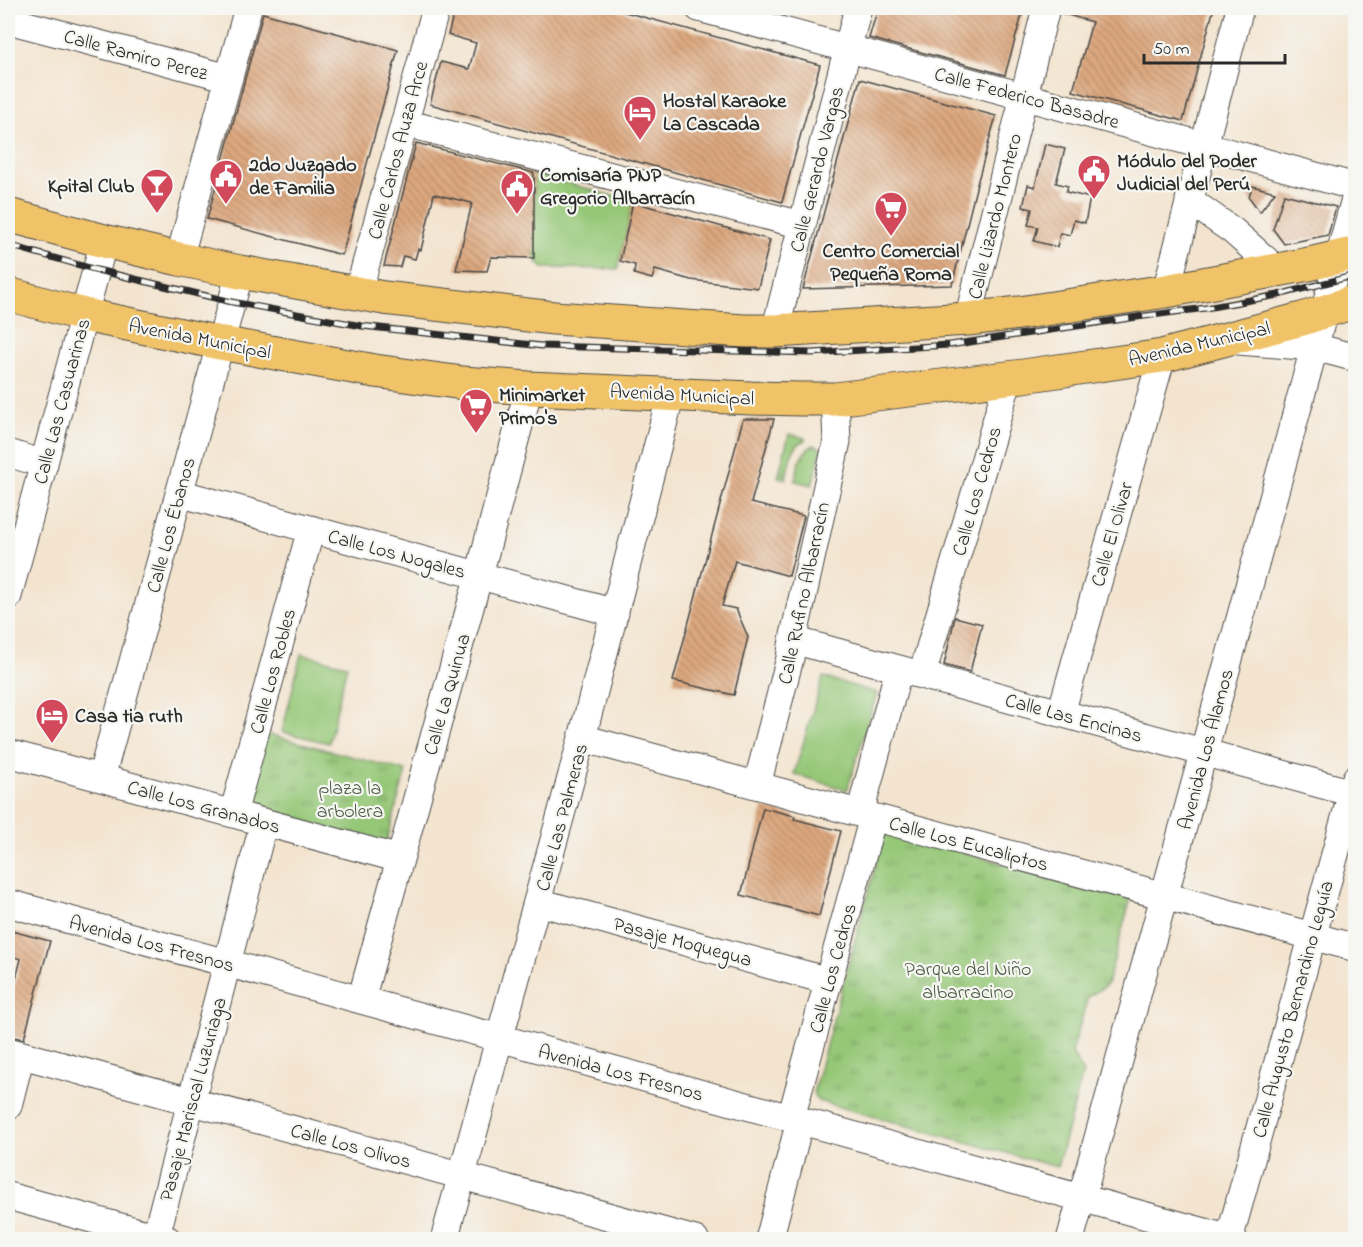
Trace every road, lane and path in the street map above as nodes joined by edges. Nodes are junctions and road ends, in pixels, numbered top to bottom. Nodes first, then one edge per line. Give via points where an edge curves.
1 (248, 8) edge
2 (436, 8) edge
3 (699, 8) edge
4 (858, 8) edge
5 (1046, 8) edge
6 (1240, 8) edge
7 (8, 20) edge
8 (848, 48) junction
9 (229, 78) junction
10 (1024, 96) junction
11 (405, 123) junction
12 (1203, 146) junction
13 (1356, 187) edge
14 (1356, 195) edge
15 (1189, 200) junction
16 (8, 215) edge
17 (802, 225) junction
18 (105, 241) junction
19 (1347, 255) edge
20 (179, 259) junction
21 (1276, 269) junction
22 (240, 272) junction
23 (1166, 291) junction
24 (358, 293) junction
25 (8, 294) edge
26 (1356, 301) edge
27 (1324, 311) junction
28 (84, 315) junction
29 (968, 319) junction
30 (775, 332) junction
31 (1221, 340) junction
32 (220, 343) junction
33 (1341, 349) edge
34 (1162, 356) junction
35 (1009, 377) junction
36 (529, 388) junction
37 (671, 394) junction
38 (835, 399) junction
39 (8, 453) edge
40 (44, 464) junction
41 (179, 493) junction
42 (311, 529) junction
43 (479, 575) junction
44 (8, 596) edge
45 (615, 613) junction
46 (793, 640) junction
47 (911, 672) junction
48 (1061, 713) junction
49 (582, 738) junction
50 (1204, 752) junction
51 (8, 753) edge
52 (101, 778) junction
53 (758, 785) junction
54 (1354, 788) edge
55 (233, 814) junction
56 (867, 815) junction
57 (264, 822) junction
58 (400, 859) junction
59 (1164, 896) junction
60 (538, 902) junction
61 (8, 903) edge
62 (1312, 936) junction
63 (1356, 948) edge
64 (227, 964) junction
65 (829, 981) junction
66 (361, 1000) junction
67 (499, 1038) junction
68 (14, 1053) edge
69 (192, 1102) junction
70 (8, 1106) edge
71 (796, 1120) junction
72 (462, 1176) junction
73 (8, 1196) edge
74 (1082, 1198) junction
75 (113, 1232) edge
76 (162, 1238) edge
77 (444, 1239) edge
78 (696, 1239) edge
79 (770, 1239) edge
80 (1070, 1239) edge
81 (1231, 1239) edge

1 - 9 street
2 - 11 street, Calle Carlos Auza Arce
3 - 8 street, Calle Federico Basadre
4 - 8 street, Calle Gerardo Vargas
5 - 10 street, Calle Lizardo Montero
6 - 12 street
7 - 9 street, Calle Ramiro Perez
8 - 10 street, Calle Federico Basadre
8 - 17 street, Calle Gerardo Vargas
9 - 20 street
10 - 12 street, Calle Federico Basadre
10 - 29 street, Calle Lizardo Montero
11 - 17 street
11 - 24 street, Calle Carlos Auza Arce
12 - 13 street, Calle Federico Basadre
12 - 15 street
14 - 19 street, Avenida Los Álamos
15 - 21 street via 1233,231
15 - 23 street
16 - 18 main road
17 - 30 street, Calle Gerardo Vargas
18 - 20 main road
18 - 28 street, Calle Las Casuarinas
19 - 21 main road
19 - 27 street, Avenida Los Álamos
20 - 22 main road
21 - 23 main road
22 - 24 main road
22 - 32 street, Calle Los Ébanos
23 - 29 main road
24 - 30 main road via 554,318
25 - 28 main road, Avenida Municipal
26 - 27 main road, Avenida Municipal
27 - 31 main road, Avenida Municipal
27 - 33 street, Avenida Los Álamos
28 - 32 main road, Avenida Municipal
28 - 40 street, Calle Las Casuarinas
29 - 30 main road
31 - 33 street
31 - 34 main road, Avenida Municipal
32 - 36 main road, Avenida Municipal via 386,373
32 - 41 street, Calle Los Ébanos
33 - 50 street, Avenida Los Álamos
34 - 35 main road, Avenida Municipal
34 - 48 street, Calle El Olivar
35 - 38 main road, Avenida Municipal
35 - 47 street, Calle Los Cedros
36 - 37 main road, Avenida Municipal
36 - 43 street, Calle La Quinua
37 - 38 main road, Avenida Municipal
37 - 45 street, Calle Las Palmeras
38 - 46 street, Calle Rufino Albarracín via 837,441
39 - 40 street
40 - 44 street, Calle Las Casuarinas
41 - 42 street, Calle Los Nogales
41 - 52 street, Calle Los Ébanos
42 - 43 street, Calle Los Nogales
42 - 55 street, Calle Los Robles
43 - 45 street, Calle Los Nogales
43 - 58 street, Calle La Quinua
45 - 49 street, Calle Las Palmeras
46 - 47 street, Calle Las Encinas
46 - 53 street, Calle Rufino Albarracín
47 - 48 street, Calle Las Encinas
47 - 56 street, Calle Los Cedros
48 - 50 street, Calle Las Encinas
49 - 53 street, Calle Los Eucaliptos
49 - 60 street, Calle Las Palmeras
50 - 54 street, Calle Las Encinas
50 - 59 street, Avenida Los Álamos
51 - 52 street, Calle Los Granados
52 - 55 street, Calle Los Granados
53 - 56 street, Calle Los Eucaliptos
54 - 62 street, Calle Augusto Bernardino Leguía
55 - 57 street, Calle Los Granados
56 - 59 street, Calle Los Eucaliptos
56 - 65 street, Calle Los Cedros
57 - 58 street, Calle Los Granados
57 - 64 street, Pasaje Mariscal Luzuriaga
58 - 66 street, Calle La Quinua
59 - 62 street, Calle Los Eucaliptos
59 - 74 street, Avenida Los Álamos
60 - 65 street, Pasaje Moquegua
60 - 67 street, Calle Las Palmeras
61 - 64 street, Avenida Los Fresnos
62 - 63 street, Calle Los Eucaliptos
62 - 81 street, Calle Augusto Bernardino Leguía
64 - 66 street, Avenida Los Fresnos
64 - 69 street, Pasaje Mariscal Luzuriaga
65 - 71 street, Calle Los Cedros
66 - 67 street, Avenida Los Fresnos
67 - 71 street, Avenida Los Fresnos
67 - 72 street, Calle Las Palmeras
68 - 69 street, Calle Los Olivos
68 - 70 street
69 - 72 street, Calle Los Olivos
69 - 76 street, Pasaje Mariscal Luzuriaga
71 - 74 street, Avenida Los Fresnos
71 - 79 street, Calle Los Cedros
72 - 77 street, Calle Las Palmeras
72 - 78 street, Calle Los Olivos
73 - 75 street
74 - 80 street, Avenida Los Álamos
74 - 81 street, Avenida Los Fresnos
75 - 76 street

